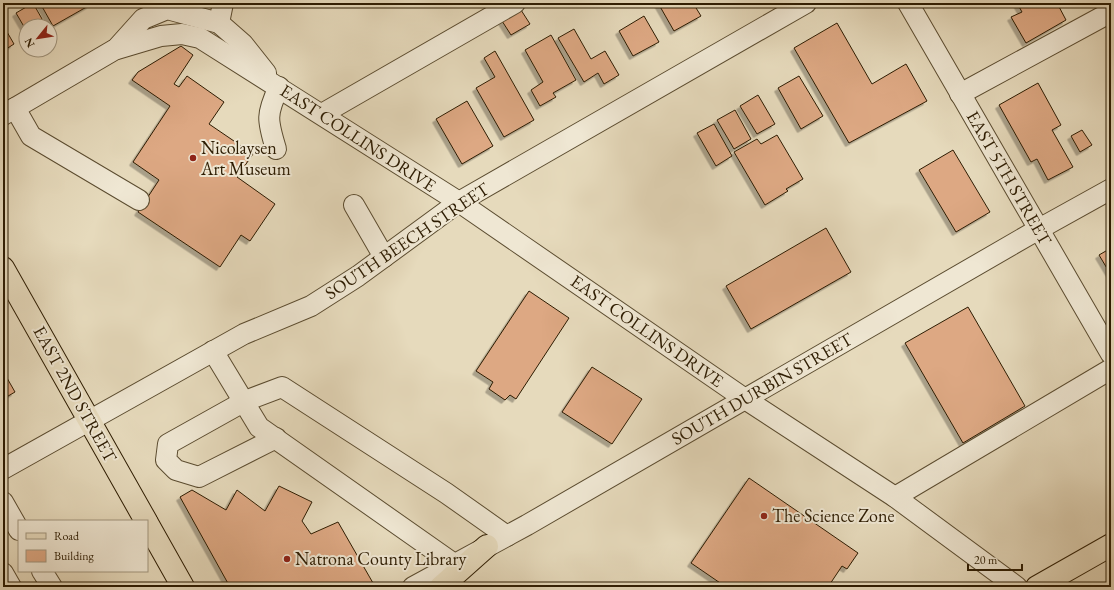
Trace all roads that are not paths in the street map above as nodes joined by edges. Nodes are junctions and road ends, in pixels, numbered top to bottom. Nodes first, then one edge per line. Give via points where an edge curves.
1 (223, 3) edge
2 (515, 3) edge
3 (806, 3) edge
4 (908, 3) edge
5 (170, 6) edge
6 (1111, 12) edge
7 (219, 23) junction
8 (114, 50) junction
9 (276, 85) junction
10 (960, 94) junction
11 (9, 111) edge
12 (322, 114) junction
13 (276, 149) dead end
14 (1111, 189) edge
15 (139, 200) dead end
16 (459, 202) junction
17 (354, 206) dead end
18 (1039, 229) junction
19 (384, 257) junction
20 (3, 268) edge
21 (8, 290) edge
22 (213, 351) junction
23 (1111, 354) edge
24 (1111, 369) edge
25 (745, 399) junction
26 (245, 401) junction
27 (89, 420) junction
28 (276, 438) junction
29 (3, 469) edge
30 (895, 497) junction
31 (3, 502) edge
32 (145, 520) edge
33 (148, 526) edge
34 (18, 528) edge
35 (507, 536) junction
36 (487, 546) junction
37 (1111, 546) edge
38 (454, 564) junction
39 (43, 572) edge
40 (3, 573) edge
41 (11, 587) edge
42 (52, 587) edge
43 (183, 587) edge
44 (413, 587) edge
45 (441, 587) edge
46 (1017, 587) edge
47 (1037, 587) edge

1 - 7 street
2 - 12 street
3 - 16 street, SOUTH BEECH STREET
4 - 10 street, EAST 5TH STREET
5 - 7 street, EAST COLLINS DRIVE
5 - 8 street, EAST COLLINS DRIVE via 143,19
6 - 10 street
7 - 9 street, EAST COLLINS DRIVE via 244,44
8 - 9 street, EAST COLLINS DRIVE via 161,36 182,34 200,38
8 - 11 street
9 - 12 street, EAST COLLINS DRIVE
9 - 13 street via 268,125
10 - 18 street, EAST 5TH STREET
11 - 15 street via 31,136
12 - 16 street, EAST COLLINS DRIVE
14 - 18 street, SOUTH DURBIN STREET
16 - 19 street, SOUTH BEECH STREET
16 - 25 street, EAST COLLINS DRIVE
17 - 19 street
18 - 23 street, EAST 5TH STREET
18 - 25 street, SOUTH DURBIN STREET
19 - 22 street, SOUTH BEECH STREET via 311,306 244,334
20 - 21 main road, EAST 2ND STREET
21 - 27 main road, EAST 2ND STREET
22 - 26 street
22 - 27 street, SOUTH BEECH STREET
24 - 30 street
25 - 30 street, EAST COLLINS DRIVE
25 - 35 street, SOUTH DURBIN STREET
26 - 28 street via 259,426
26 - 28 street via 168,444 166,460 176,470 199,477
26 - 35 street via 282,388 446,493
27 - 29 street, SOUTH BEECH STREET
27 - 32 main road, EAST 2ND STREET
28 - 38 street
30 - 46 street, EAST COLLINS DRIVE
31 - 34 street
33 - 43 main road, EAST 2ND STREET
35 - 36 street, SOUTH DURBIN STREET
36 - 38 street, SOUTH DURBIN STREET
36 - 45 main road
37 - 47 main road
38 - 44 street, SOUTH DURBIN STREET
39 - 42 street
40 - 41 street

